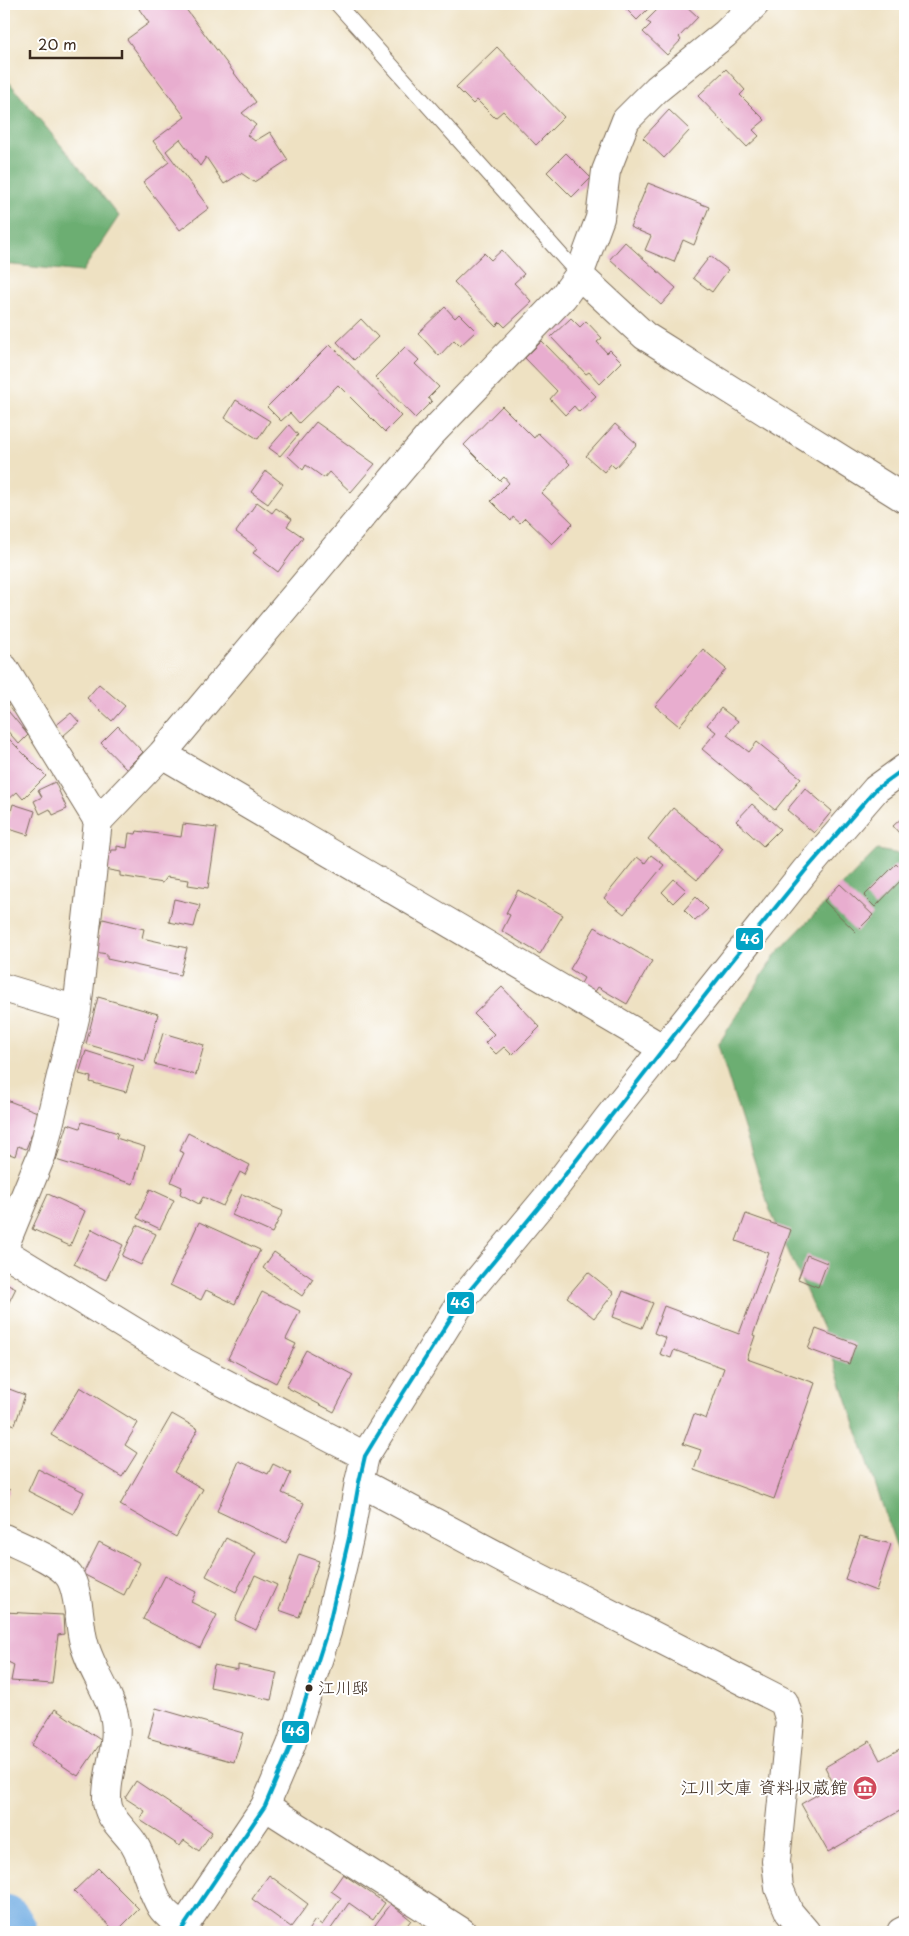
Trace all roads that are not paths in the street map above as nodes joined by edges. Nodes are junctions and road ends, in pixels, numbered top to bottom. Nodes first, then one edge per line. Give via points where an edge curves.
1 (337, 4) edge
2 (755, 4) edge
3 (579, 274) junction
4 (905, 499) edge
5 (4, 668) edge
6 (162, 754) junction
7 (905, 768) edge
8 (98, 821) junction
9 (4, 988) edge
10 (77, 1010) junction
11 (664, 1049) junction
12 (4, 1247) edge
13 (4, 1252) edge
14 (365, 1456) junction
15 (359, 1482) junction
16 (4, 1538) edge
17 (265, 1806) junction
18 (182, 1930) edge
19 (905, 1930) edge
20 (462, 1932) edge
21 (806, 1932) edge
22 (901, 1932) edge

1 - 3 lane
2 - 3 street via 725,34 656,89 626,120 606,171 600,218
3 - 4 street via 644,336
3 - 6 street via 562,297 430,435
5 - 8 street
6 - 8 street
6 - 11 street
7 - 11 street via 876,789 811,863
8 - 10 street
9 - 10 street
10 - 12 street via 42,1154
11 - 14 street via 465,1296
13 - 14 street via 186,1363
14 - 15 street
15 - 17 street via 327,1632 291,1745
15 - 21 street via 784,1702 790,1721 776,1861 779,1888 789,1912
16 - 18 street via 51,1562 70,1577 83,1641 114,1720 116,1740 107,1800 110,1813 134,1844 162,1908
17 - 18 street
17 - 20 street
19 - 22 street

